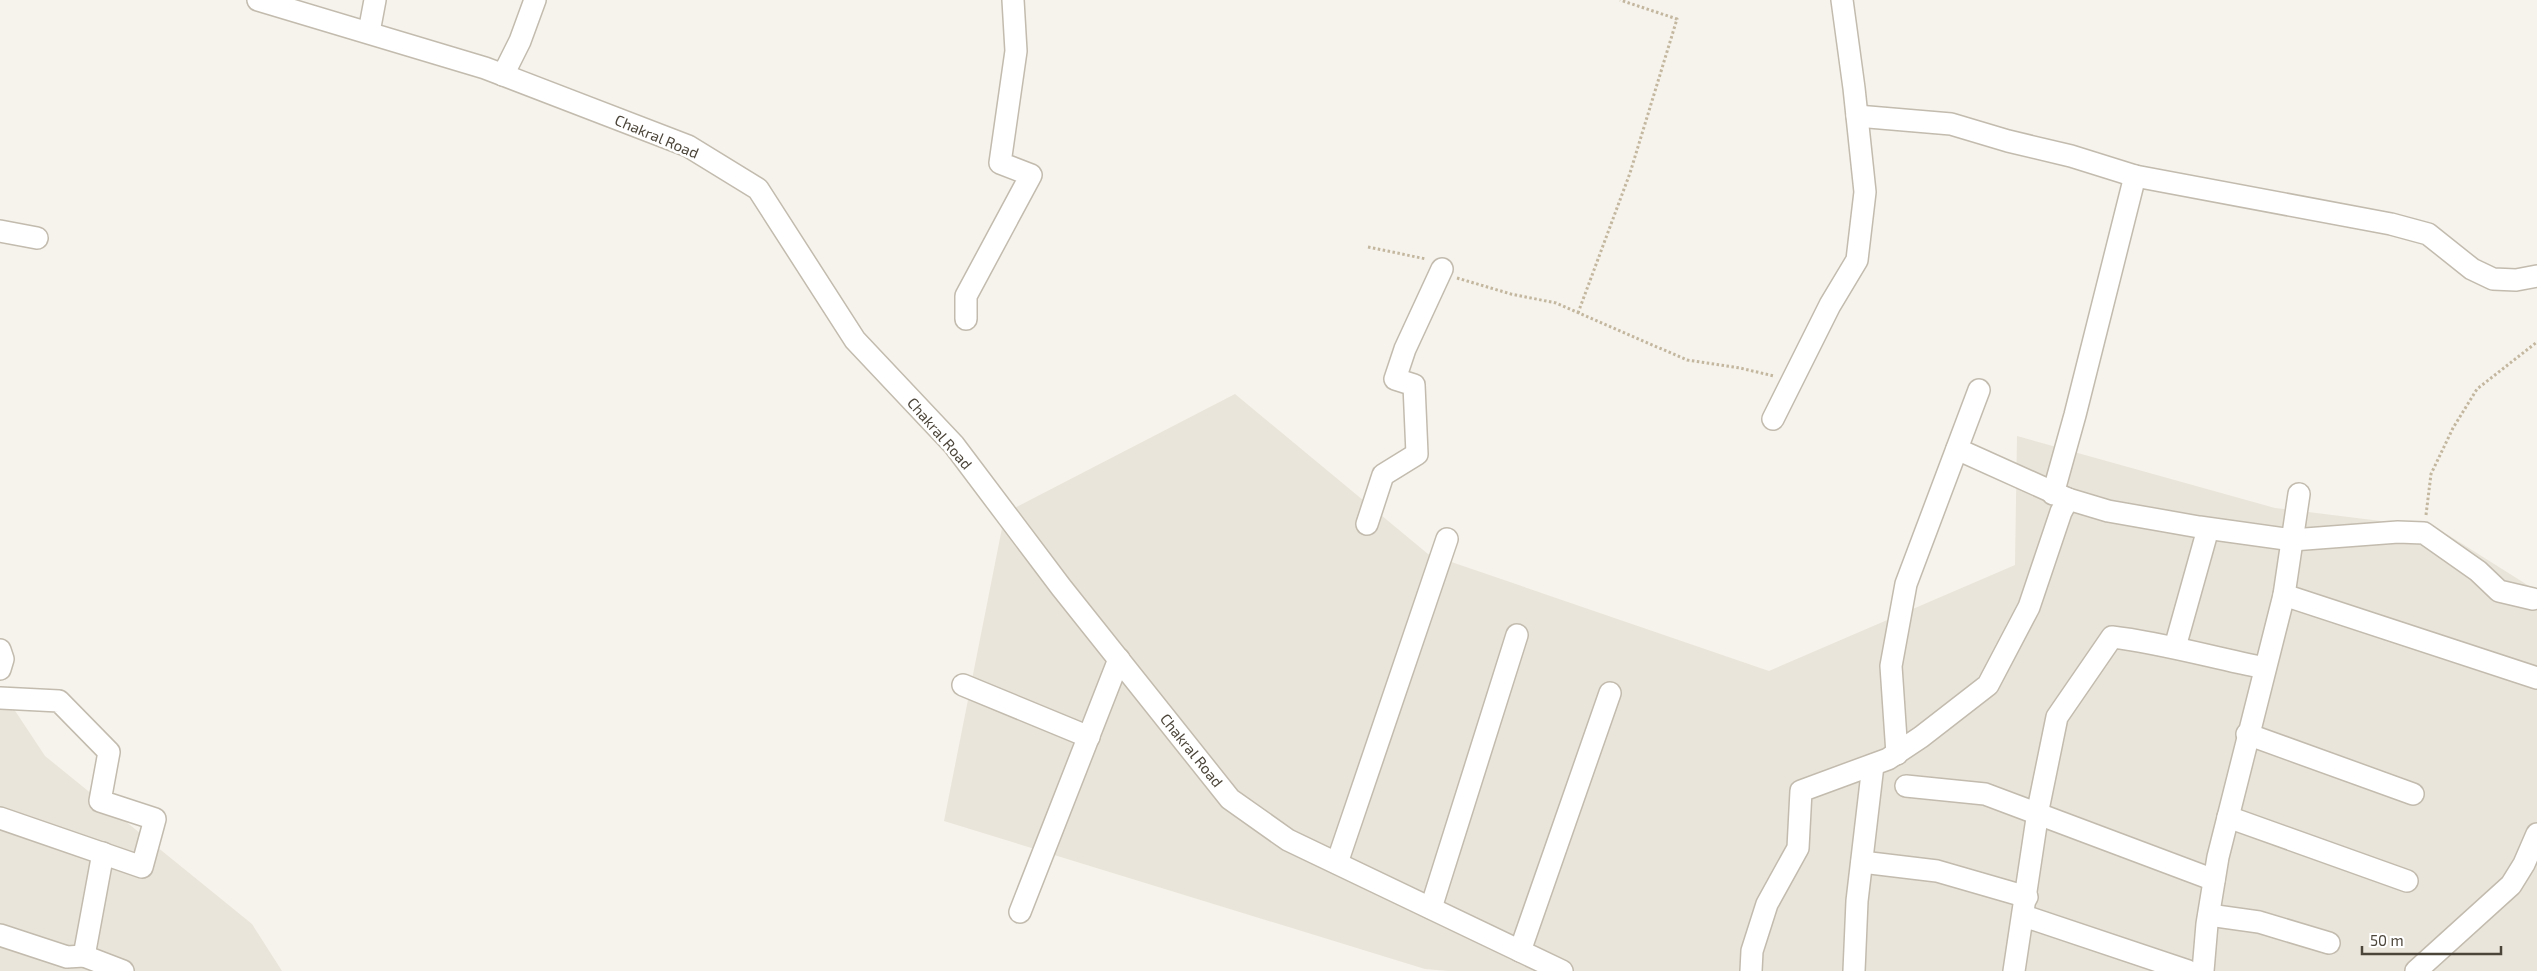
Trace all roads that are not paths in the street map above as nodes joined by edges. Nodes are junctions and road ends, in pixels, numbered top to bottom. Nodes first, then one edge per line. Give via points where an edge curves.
1 (258, 0) edge
2 (375, 0) edge
3 (535, 0) edge
4 (1013, 0) edge
5 (1842, 0) edge
6 (369, 32) junction
7 (503, 75) junction
8 (1857, 116) junction
9 (2135, 176) junction
10 (0, 231) edge
11 (37, 238) dead end
12 (1442, 269) road end
13 (2537, 276) edge
14 (966, 319) dead end
15 (1979, 390) dead end
16 (1773, 419) dead end
17 (1957, 450) junction
18 (2299, 494) dead end
19 (2060, 496) junction
20 (1368, 524) dead end
21 (2208, 529) junction
22 (1447, 539) dead end
23 (2292, 540) junction
24 (2284, 595) junction
25 (2533, 599) dead end
26 (1517, 635) dead end
27 (2176, 647) junction
28 (0, 650) edge
29 (1119, 659) junction
30 (2265, 668) junction
31 (0, 669) edge
32 (2537, 678) edge
33 (963, 685) dead end
34 (1610, 693) dead end
35 (0, 698) edge
36 (2247, 734) junction
37 (1089, 736) junction
38 (1897, 754) junction
39 (1873, 765) junction
40 (1906, 786) dead end
41 (2413, 794) dead end
42 (2038, 813) junction
43 (2228, 816) junction
44 (0, 818) edge
45 (2537, 834) edge
46 (103, 853) junction
47 (1862, 862) junction
48 (1337, 863) junction
49 (2214, 880) junction
50 (2407, 881) dead end
51 (2025, 906) junction
52 (1431, 908) junction
53 (1020, 912) dead end
54 (2209, 915) junction
55 (0, 935) edge
56 (2329, 943) dead end
57 (1520, 951) junction
58 (84, 956) junction
59 (123, 971) edge
60 (1562, 971) edge
61 (1751, 971) edge
62 (1854, 971) edge
63 (2014, 971) edge
64 (2188, 971) edge
65 (2203, 971) edge
66 (2416, 971) edge

1 - 6 street, Chakral Road
2 - 6 street
3 - 7 street
4 - 14 street via 1016,51 1000,163 1031,175 966,296
5 - 8 street
6 - 7 street, Chakral Road
7 - 29 street, Chakral Road via 688,146 758,189 855,340 954,445
8 - 9 street via 1951,124
8 - 16 street via 1865,192 1857,260 1830,305
9 - 13 street via 2391,224 2428,234 2472,270 2493,279 2516,280
9 - 19 street via 2075,415
10 - 11 street
12 - 20 street via 1405,349 1396,379 1414,385 1417,454 1384,475
15 - 17 street
17 - 19 street
17 - 38 street via 1906,584 1891,666
18 - 23 street
19 - 21 street via 2108,510
19 - 38 street via 2061,512 2029,607 1988,685
21 - 23 street
21 - 27 street
22 - 48 street
23 - 24 street
23 - 25 street via 2424,533 2478,571 2500,591
24 - 30 street
24 - 32 street
26 - 52 street
27 - 30 street
27 - 42 street via 2112,637 2057,717
28 - 31 street via 3,659
29 - 37 street
29 - 48 street, Chakral Road via 1230,799 1288,840
30 - 36 street
33 - 37 street
34 - 57 street
35 - 46 street via 58,701 109,752 100,801 156,819 142,867
36 - 41 street
36 - 43 street
37 - 53 street
38 - 39 street
39 - 47 street
39 - 61 street via 1802,791 1798,848 1767,904 1752,951
40 - 42 street via 1986,794
42 - 49 street
42 - 51 street
43 - 49 street
43 - 50 street
44 - 46 street
45 - 66 street via 2511,885
46 - 58 street
47 - 51 street via 1936,871
47 - 62 street
48 - 52 street, Chakral Road
49 - 54 street
51 - 63 street
51 - 64 street
52 - 57 street, Chakral Road
54 - 56 street via 2259,922
54 - 65 street
55 - 58 street via 67,957
57 - 60 street, Chakral Road
58 - 59 street

